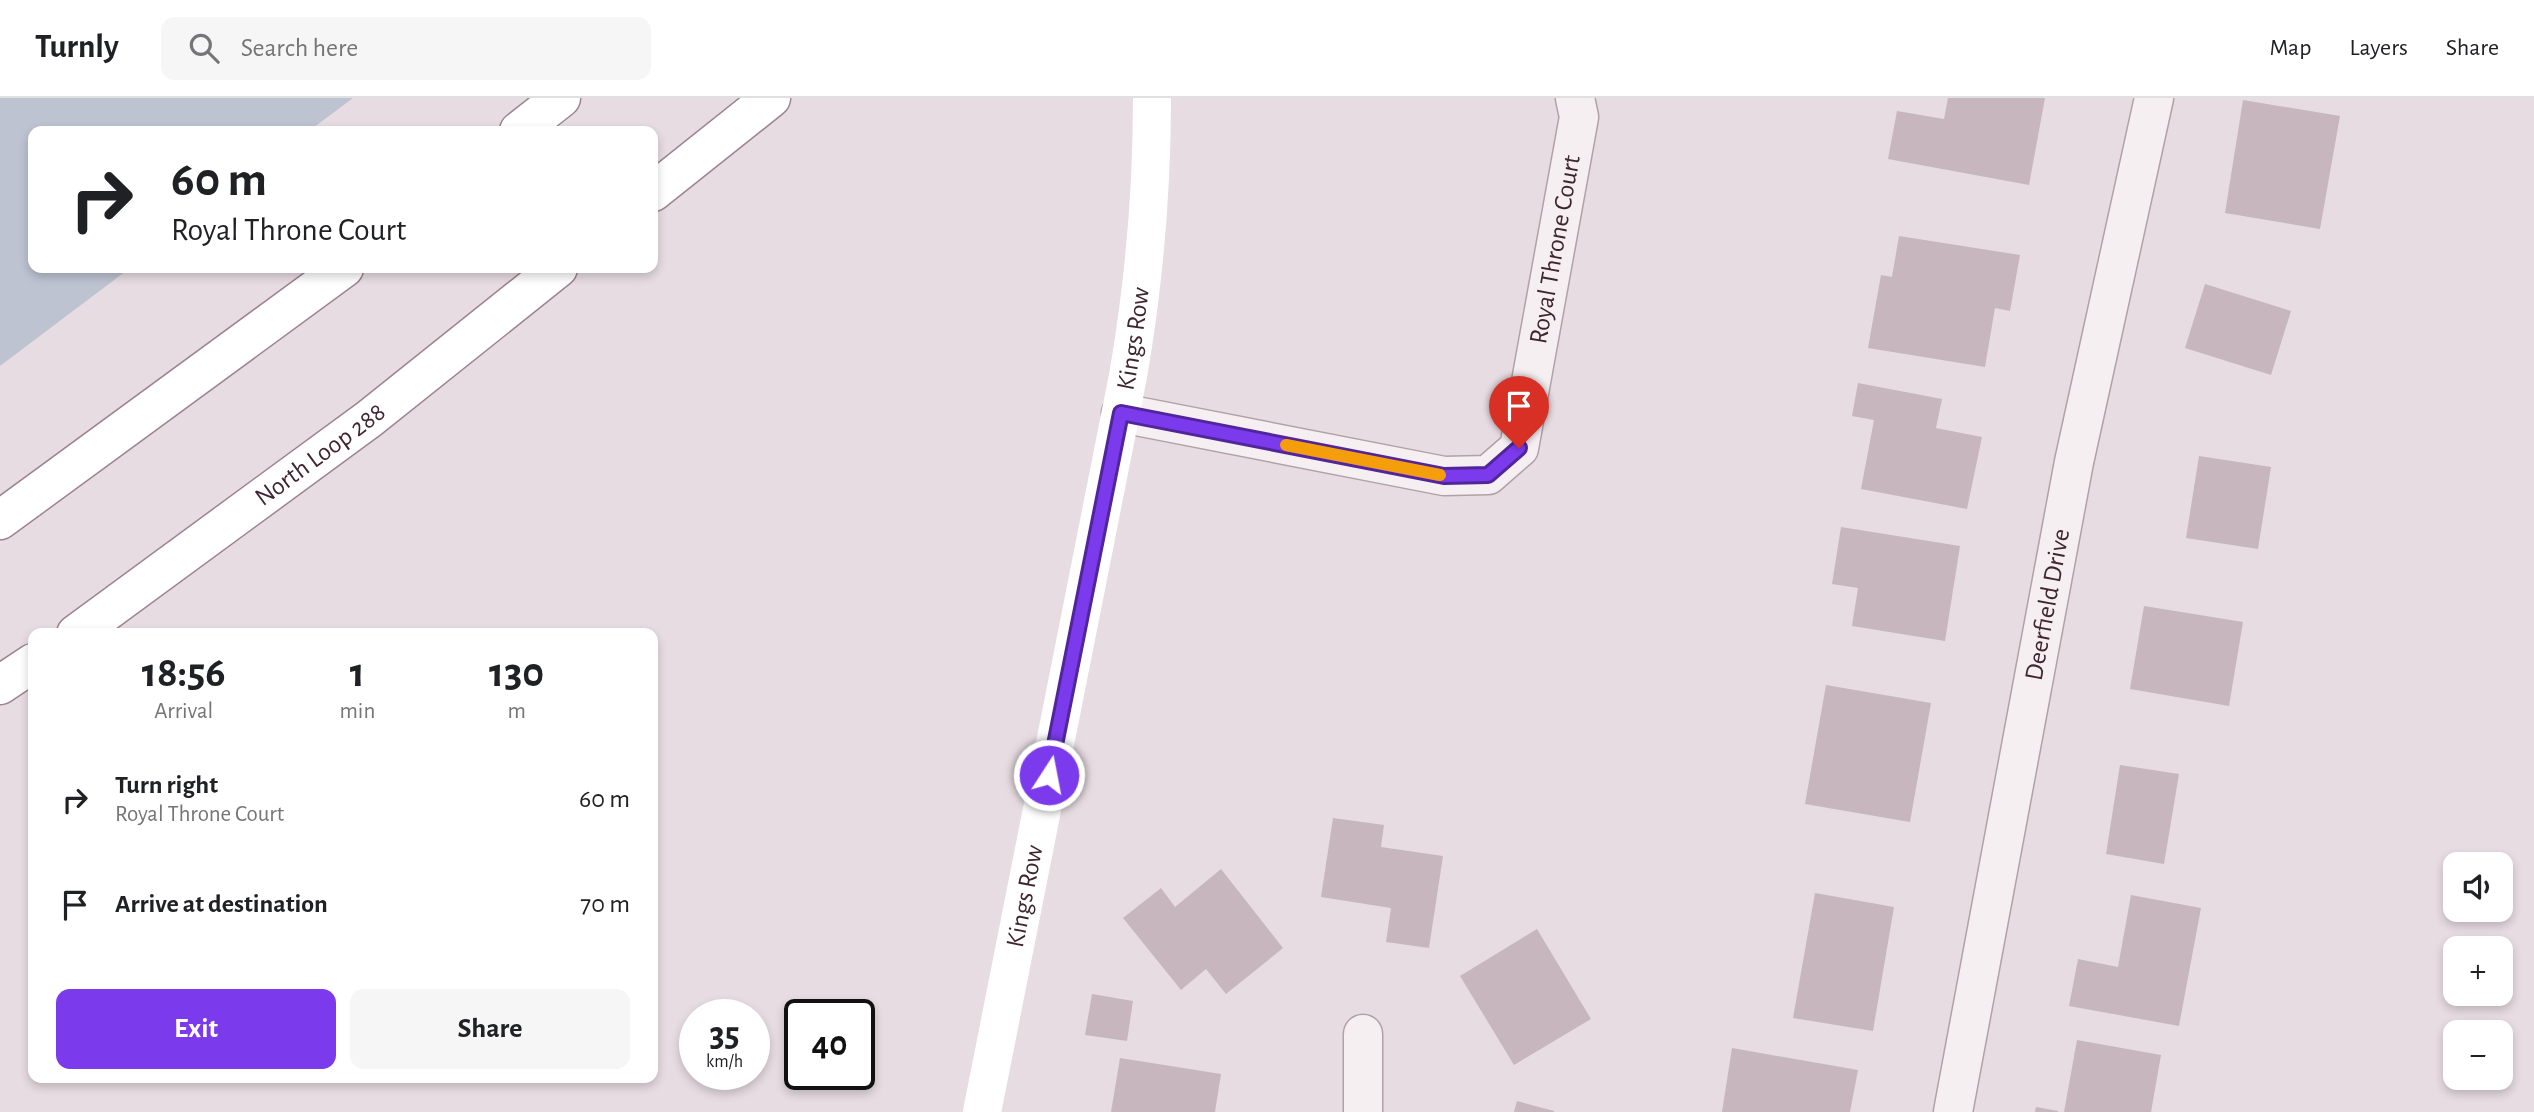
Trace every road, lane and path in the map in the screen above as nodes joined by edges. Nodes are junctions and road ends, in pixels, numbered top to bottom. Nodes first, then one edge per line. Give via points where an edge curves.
1 (561, 98) edge
2 (771, 98) edge
3 (1152, 98) edge
4 (1575, 98) edge
5 (2154, 98) edge
6 (525, 126) edge
7 (658, 188) edge
8 (337, 273) edge
9 (552, 273) edge
10 (1121, 413) junction
11 (0, 520) edge
12 (84, 628) edge
13 (28, 666) edge
14 (0, 685) edge
15 (1363, 1034) dead end
16 (982, 1112) edge
17 (1363, 1112) edge
18 (1953, 1112) edge

1 - 6 main road
2 - 7 main road
3 - 10 main road, Kings Row via 1152,160 1140,303
4 - 10 street, Royal Throne Court via 1579,117 1519,448 1488,475 1444,476
5 - 18 street, Deerfield Drive via 2074,462
8 - 11 main road
9 - 12 main road, North Loop 288 via 369,419
10 - 16 main road, Kings Row
13 - 14 main road
15 - 17 street

